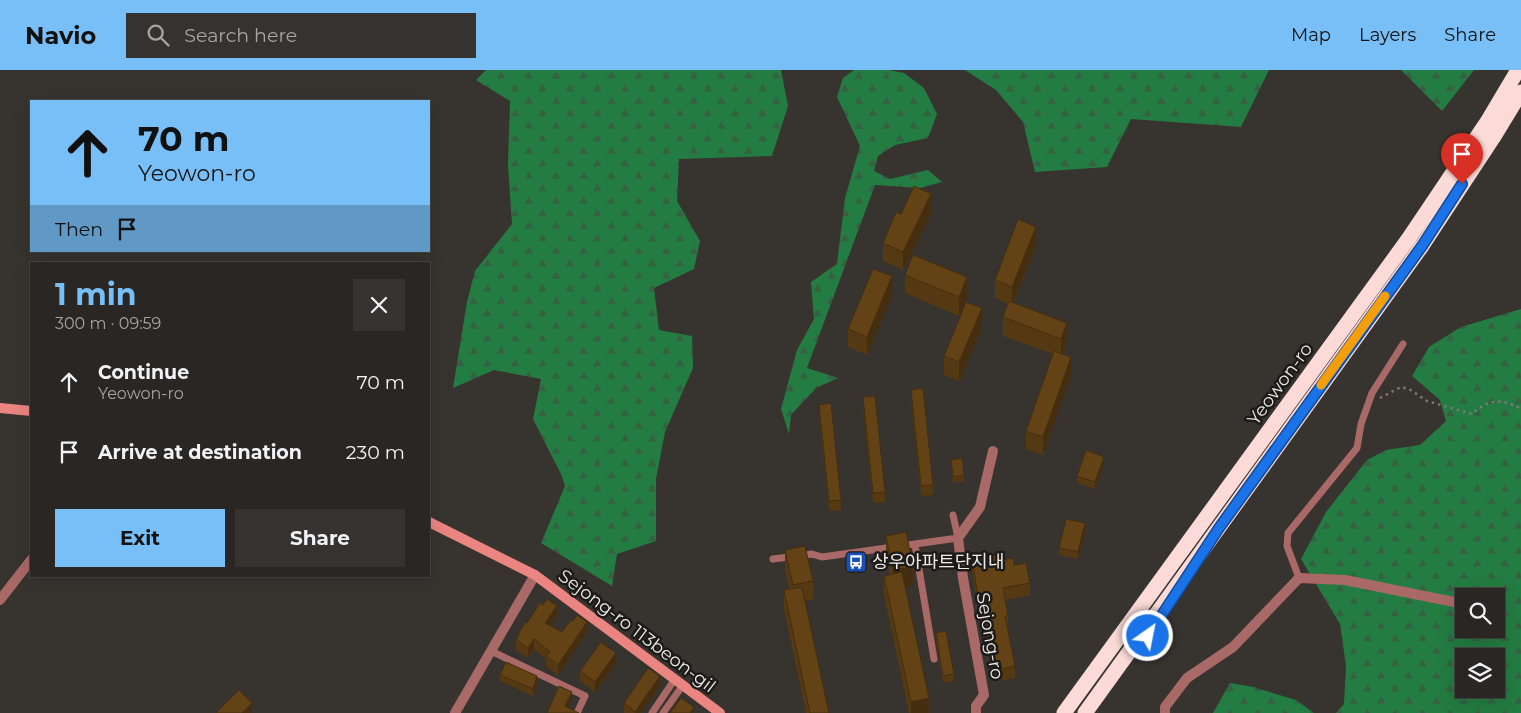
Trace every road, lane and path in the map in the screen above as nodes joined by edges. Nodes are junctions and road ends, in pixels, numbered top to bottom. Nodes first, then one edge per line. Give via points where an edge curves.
1 (1518, 70) edge
2 (1521, 92) edge
3 (1404, 344) dead end
4 (1368, 405) junction
5 (0, 408) edge
6 (1521, 409) edge
7 (30, 411) edge
8 (993, 451) dead end
9 (953, 515) dead end
10 (430, 523) edge
11 (1219, 528) junction
12 (958, 538) junction
13 (915, 545) junction
14 (773, 559) dead end
15 (30, 561) edge
16 (535, 576) junction
17 (1299, 578) junction
18 (0, 600) edge
19 (1455, 602) edge
20 (492, 650) junction
21 (934, 659) dead end
22 (679, 682) junction
23 (455, 713) edge
24 (577, 713) edge
25 (652, 713) edge
26 (663, 713) edge
27 (720, 713) edge
28 (976, 713) edge
29 (1064, 713) edge
30 (1085, 713) edge
31 (1097, 713) edge
32 (1165, 713) edge

1 - 29 highway, Yeowon-ro via 1409,238
2 - 11 highway, Yeowon-ro via 1422,246
3 - 4 lane via 1372,393
4 - 6 path via 1401,387 1427,401 1472,414 1480,406 1493,402 1508,401
4 - 17 lane via 1356,448 1288,532 1288,546
5 - 7 street
8 - 12 street via 980,507
9 - 12 lane
10 - 16 street, Sejong-ro 113beon-gil
11 - 30 highway, Yeowon-ro
11 - 31 highway
12 - 13 lane
12 - 28 street, Sejong-ro via 984,695 976,706
13 - 14 lane via 822,557 812,554
13 - 21 lane
15 - 18 street
16 - 20 street, Sejong-ro 113beon-gil
16 - 22 street, Sejong-ro 113beon-gil
17 - 19 street via 1345,580
17 - 32 street via 1233,647 1187,678 1165,707
20 - 23 street, Sejong-ro 113beon-gil
20 - 24 lane via 585,696
22 - 25 lane
22 - 26 lane
22 - 27 street, Sejong-ro 113beon-gil

